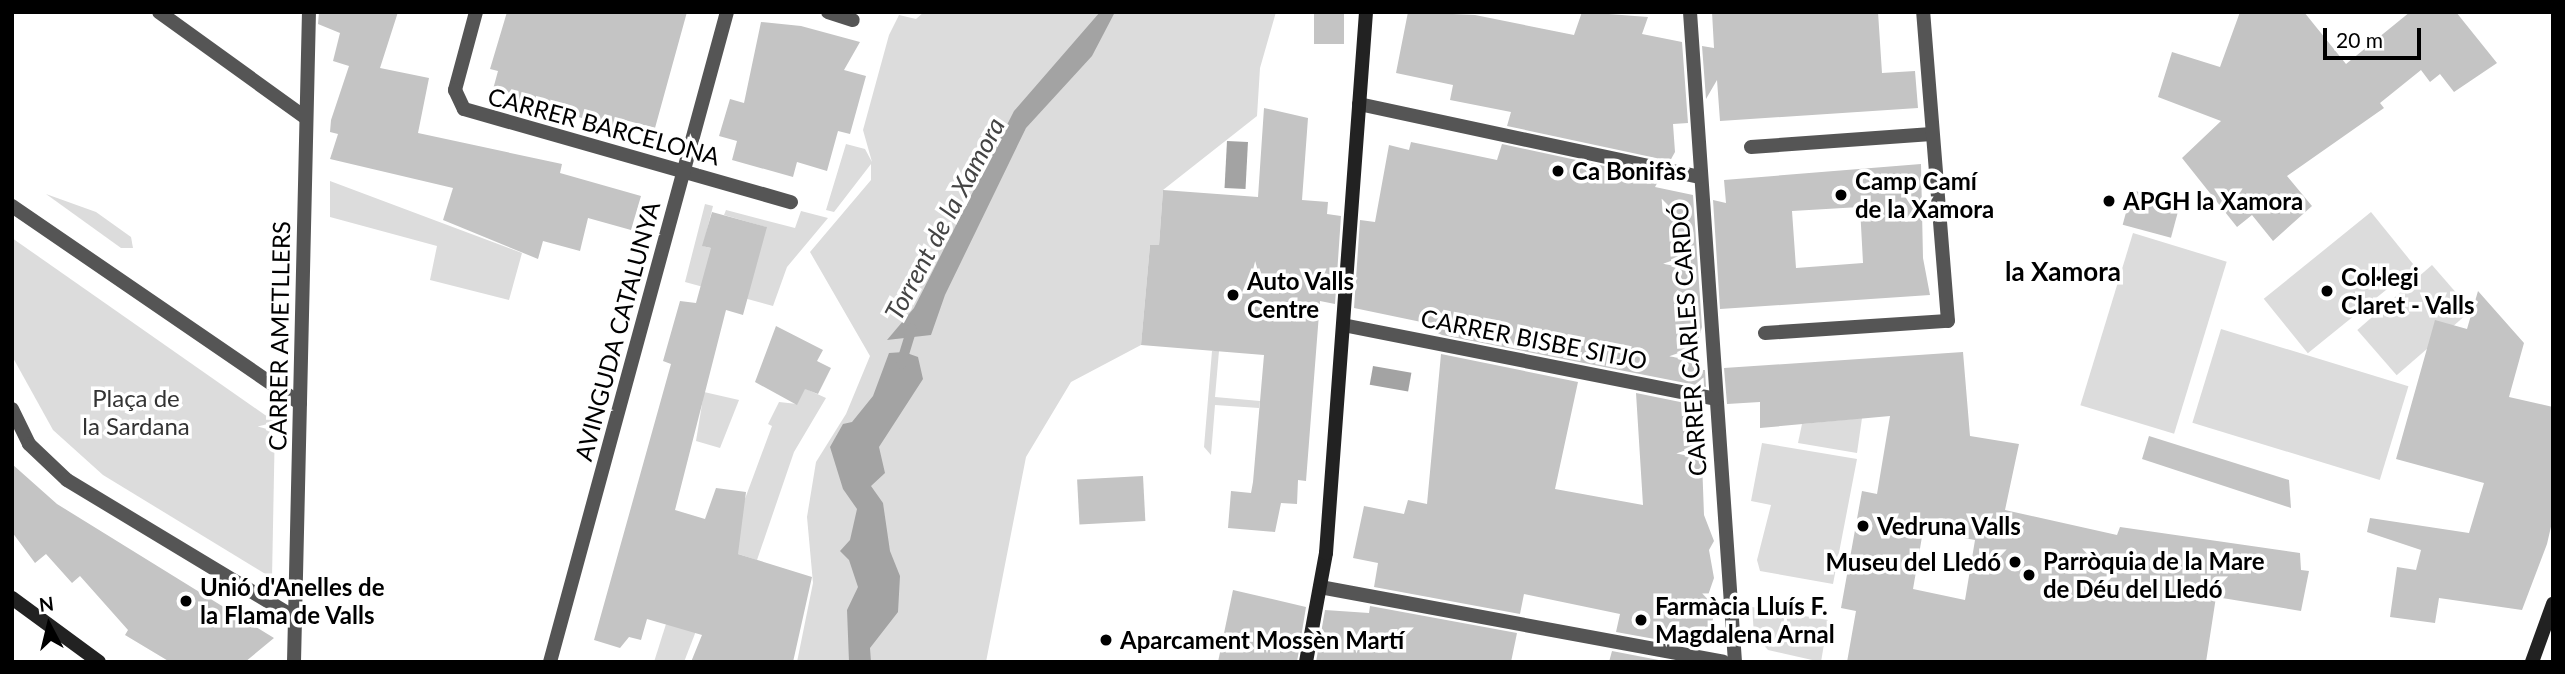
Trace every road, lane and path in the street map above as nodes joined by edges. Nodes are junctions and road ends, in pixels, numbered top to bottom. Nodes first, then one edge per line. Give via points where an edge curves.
1 (159, 12) edge
2 (309, 12) edge
3 (476, 12) edge
4 (727, 12) edge
5 (828, 12) edge
6 (1366, 12) edge
7 (1690, 12) edge
8 (1923, 12) edge
9 (853, 20) dead end
10 (1359, 104) junction
11 (306, 118) junction
12 (1933, 134) junction
13 (1751, 147) dead end
14 (685, 171) junction
15 (1699, 177) junction
16 (791, 202) dead end
17 (12, 206) edge
18 (1343, 325) junction
19 (1765, 333) dead end
20 (1716, 399) junction
21 (300, 403) junction
22 (12, 409) edge
23 (1320, 587) junction
24 (12, 598) edge
25 (2553, 604) edge
26 (296, 618) junction
27 (99, 662) edge
28 (294, 662) edge
29 (550, 662) edge
30 (1306, 662) edge
31 (1723, 662) edge
32 (1735, 662) edge
33 (2532, 662) edge

1 - 11 street
2 - 11 street, CARRER AMETLLERS
3 - 14 street, CARRER BARCELONA via 456,80 464,109
4 - 14 street, AVINGUDA CATALUNYA
5 - 9 street
6 - 10 street
7 - 15 street, CARRER CARLES CARDÓ
8 - 12 street
10 - 15 street
10 - 18 street
11 - 21 street, CARRER AMETLLERS
12 - 13 street
12 - 19 street via 1948,321
14 - 16 street, CARRER BARCELONA
14 - 29 street, AVINGUDA CATALUNYA
15 - 20 street, CARRER CARLES CARDÓ
17 - 21 street
18 - 20 street, CARRER BISBE SITJO
18 - 23 street
20 - 32 street, CARRER CARLES CARDÓ
21 - 26 street, CARRER AMETLLERS
22 - 26 street via 29,443 67,480
23 - 30 street
23 - 31 street
24 - 27 street
25 - 33 street
26 - 28 street, CARRER AMETLLERS

